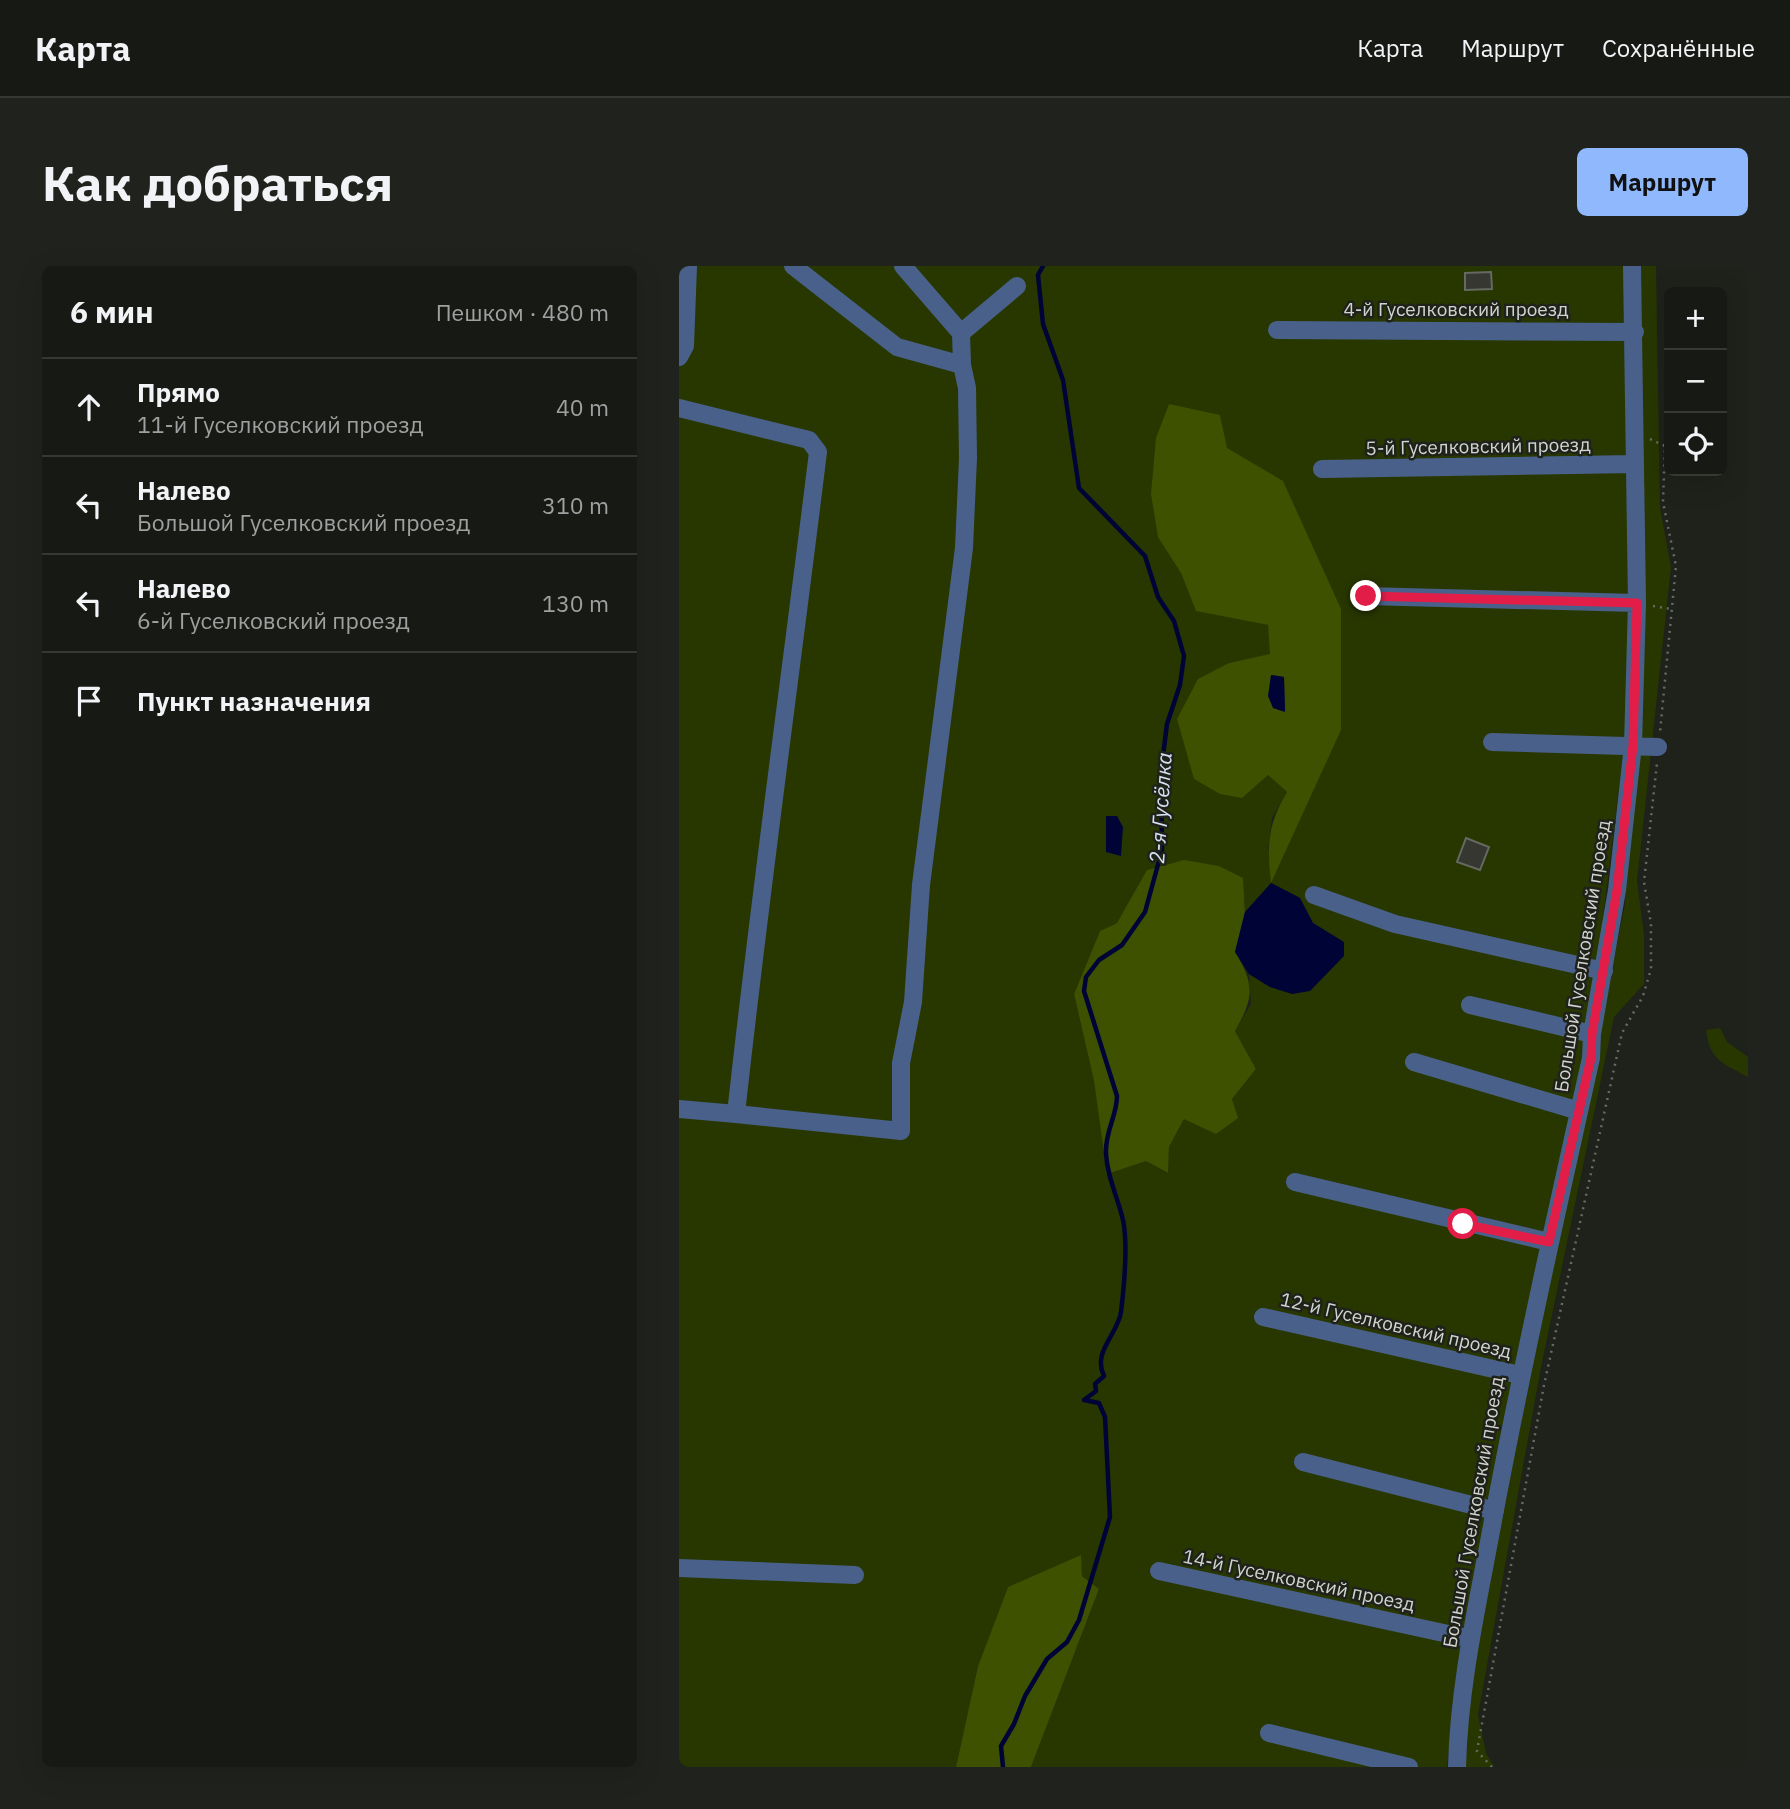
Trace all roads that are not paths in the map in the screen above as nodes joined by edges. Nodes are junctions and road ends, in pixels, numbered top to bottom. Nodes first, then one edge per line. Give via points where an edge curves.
1 (688, 266) edge
2 (793, 266) edge
3 (903, 266) edge
4 (1632, 266) edge
5 (1017, 286) dead end
6 (1277, 330) dead end
7 (1635, 332) junction
8 (961, 333) junction
9 (679, 357) edge
10 (962, 365) junction
11 (679, 408) edge
12 (1635, 464) junction
13 (1322, 469) dead end
14 (1366, 596) dead end
15 (1637, 603) junction
16 (1492, 742) dead end
17 (1633, 745) junction
18 (1658, 747) dead end
19 (1314, 895) dead end
20 (1604, 971) junction
21 (1470, 1005) dead end
22 (1592, 1034) junction
23 (1415, 1062) dead end
24 (679, 1109) edge
25 (1579, 1111) junction
26 (736, 1114) junction
27 (1295, 1182) dead end
28 (1549, 1242) junction
29 (1263, 1317) dead end
30 (1520, 1375) junction
31 (1303, 1462) dead end
32 (1495, 1511) junction
33 (679, 1568) edge
34 (1159, 1571) dead end
35 (855, 1575) dead end
36 (1471, 1639) junction
37 (1269, 1733) dead end
38 (1409, 1767) edge
39 (1457, 1767) edge

1 - 9 street via 685,346
2 - 10 street via 897,346
3 - 8 street
4 - 7 street, Большой Гуселковский проезд
5 - 8 street
6 - 7 street, 4-й Гуселковский проезд
7 - 12 street, Большой Гуселковский проезд
8 - 10 street
10 - 26 street via 968,430 964,548 921,885 912,1002 901,1063 901,1131
11 - 26 street via 809,440 818,452
12 - 13 street, 5-й Гуселковский проезд
12 - 15 street, Большой Гуселковский проезд
14 - 15 street
15 - 17 street, Большой Гуселковский проезд
16 - 17 street
17 - 18 street
17 - 20 street, Большой Гуселковский проезд
19 - 20 street via 1395,924
20 - 22 street, Большой Гуселковский проезд
21 - 22 street
22 - 25 street, Большой Гуселковский проезд
23 - 25 street
24 - 26 street
25 - 28 street, Большой Гуселковский проезд
27 - 28 street
28 - 30 street, Большой Гуселковский проезд
29 - 30 street, 12-й Гуселковский проезд
30 - 32 street, Большой Гуселковский проезд
31 - 32 street
32 - 36 street, Большой Гуселковский проезд
33 - 35 street
34 - 36 street, 14-й Гуселковский проезд
36 - 39 street, Большой Гуселковский проезд
37 - 38 street

